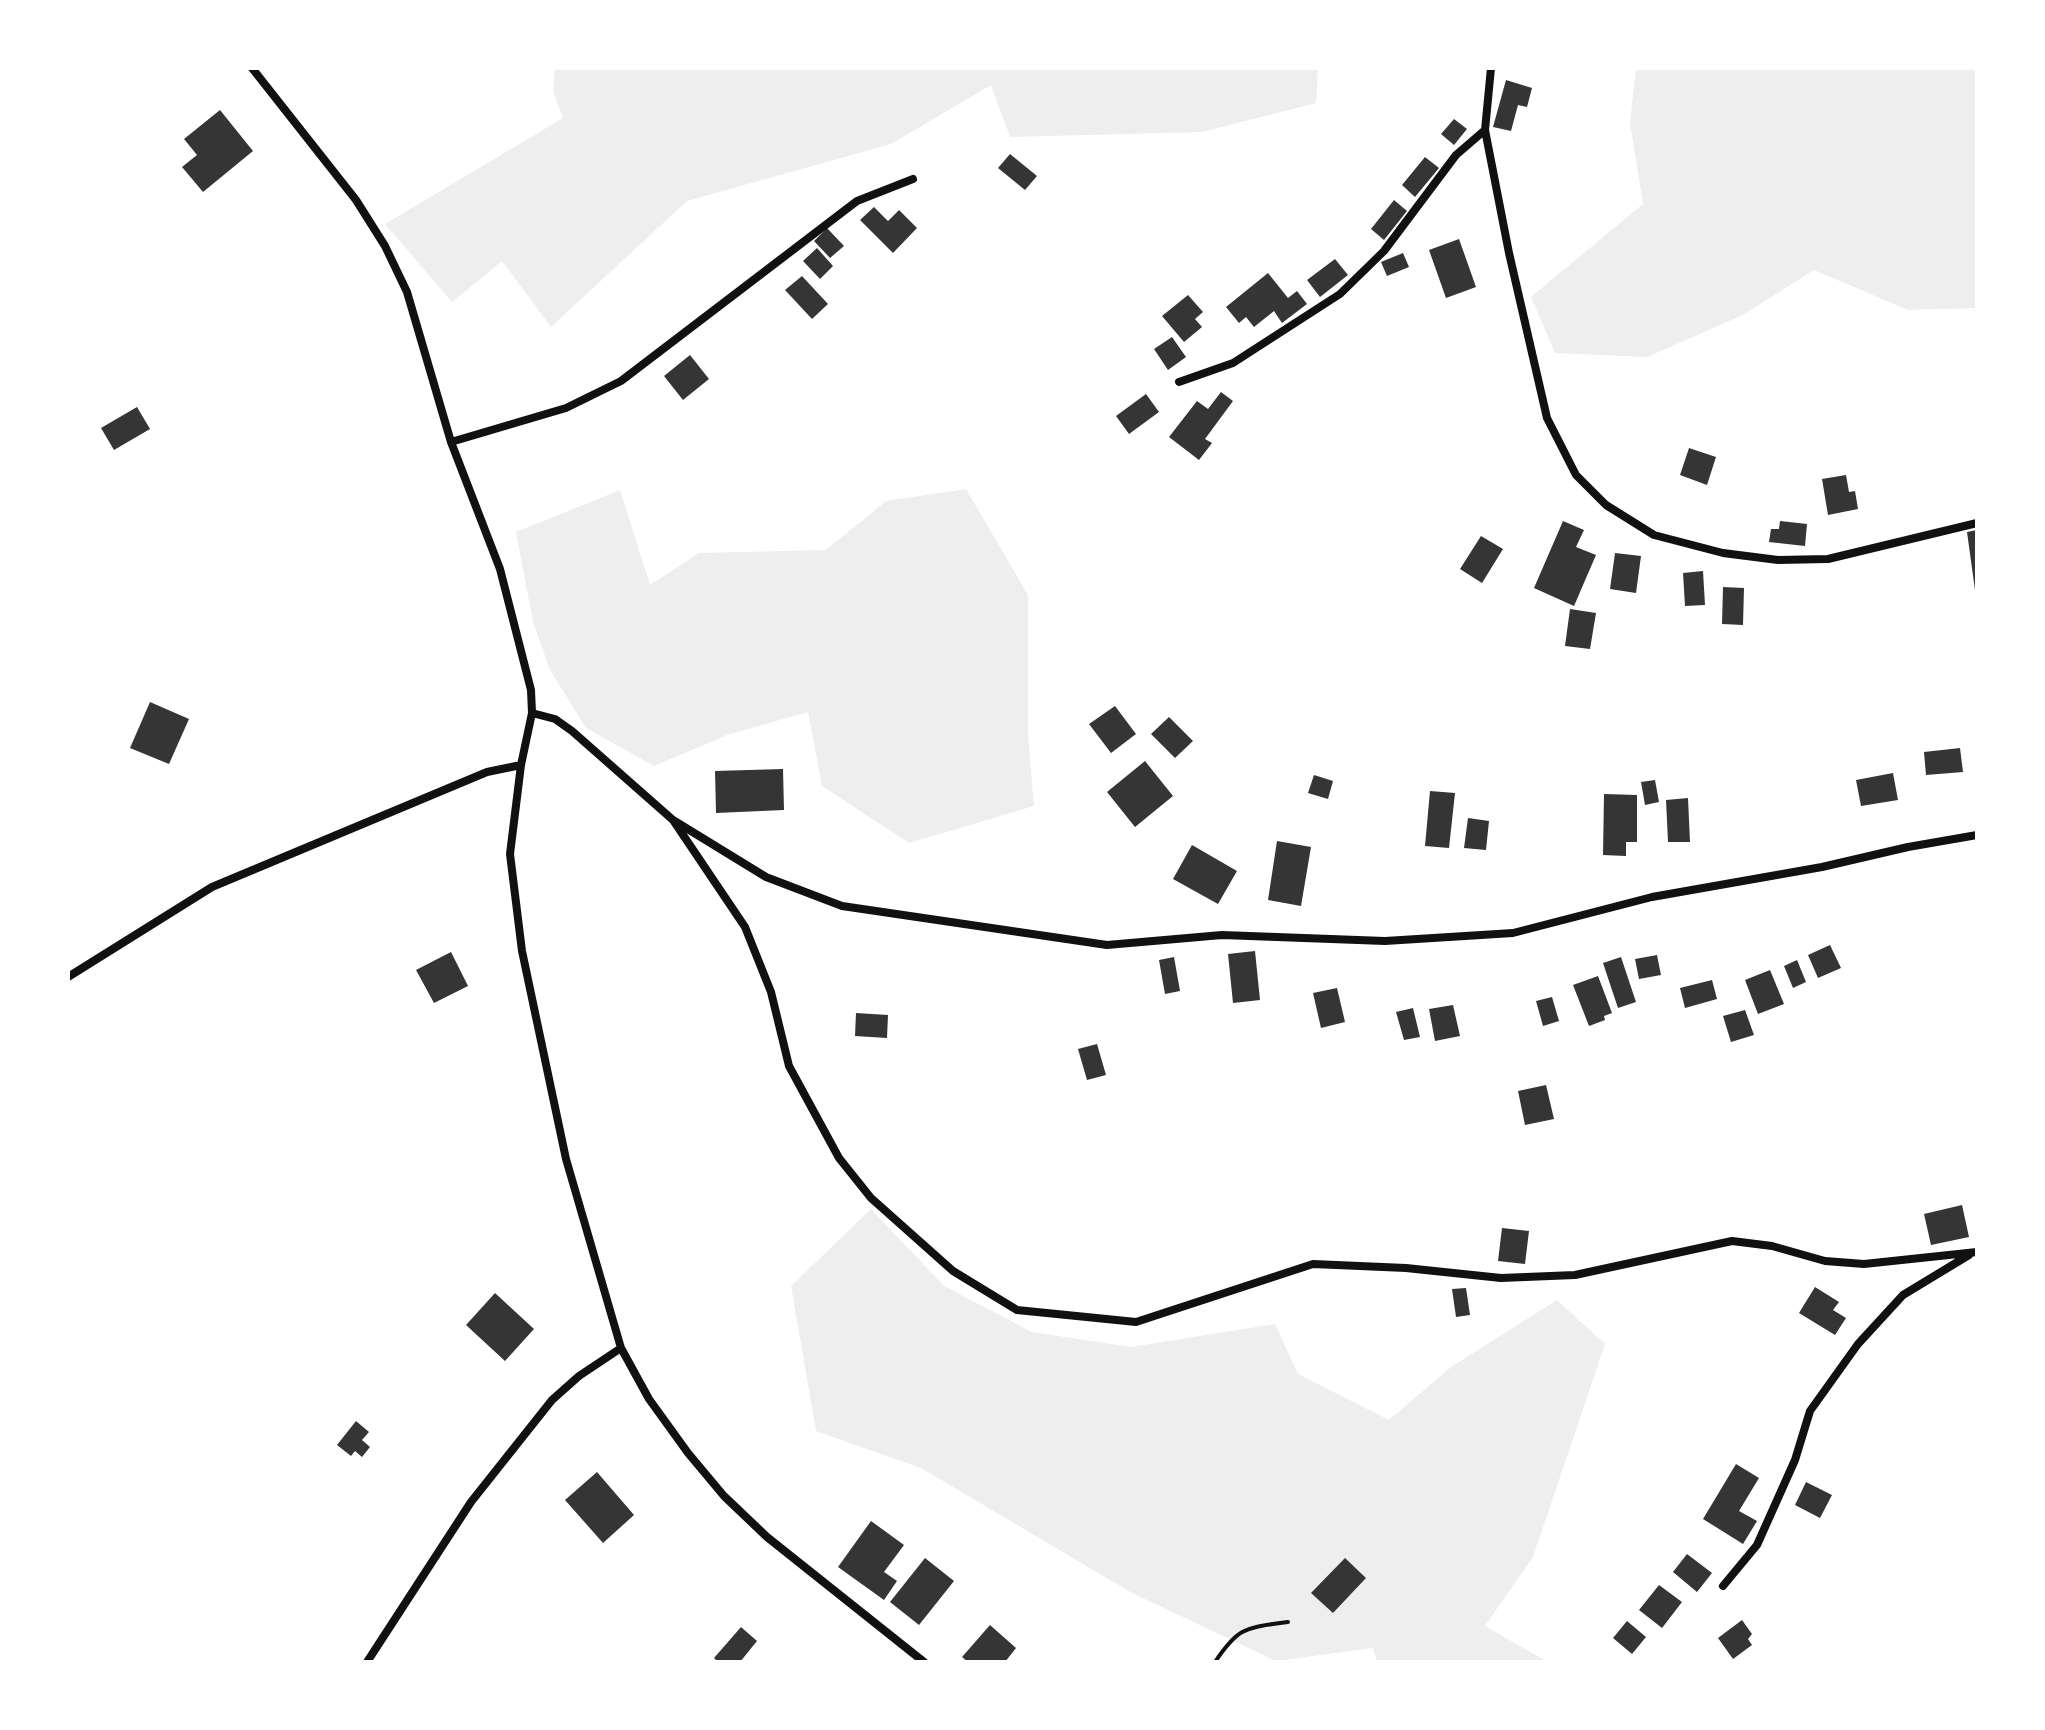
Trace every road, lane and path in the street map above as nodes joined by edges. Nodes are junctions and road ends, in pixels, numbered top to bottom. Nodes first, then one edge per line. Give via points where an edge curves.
1 (252, 68) edge
2 (1491, 68) edge
3 (1485, 130) junction
4 (913, 179) dead end
5 (1179, 382) dead end
6 (451, 442) junction
7 (1977, 523) edge
8 (532, 713) junction
9 (521, 765) junction
10 (673, 820) junction
11 (1977, 835) edge
12 (68, 977) edge
13 (1975, 1252) edge
14 (621, 1348) junction
15 (1723, 1586) dead end
16 (1288, 1622) dead end
17 (367, 1662) edge
18 (924, 1662) edge
19 (1215, 1662) edge

1 - 6 street via 356,200 385,246 407,292
2 - 3 street
3 - 5 street via 1456,155 1384,251 1340,294 1233,363
3 - 7 street via 1547,418 1576,475 1606,505 1654,535 1723,553 1778,560 1828,559
4 - 6 street via 857,201 621,381 566,408
6 - 8 street via 500,569 531,690
8 - 9 street
8 - 10 street via 572,731
9 - 12 street via 487,772 212,887
9 - 14 street via 510,854 522,951 566,1159
10 - 11 street via 766,877 842,906 1107,945 1222,935 1385,941 1513,933 1652,897
10 - 13 street via 745,927 771,992 789,1066 839,1158 871,1198 953,1271 1017,1310 1136,1322 1313,1264 1501,1278 1575,1275 1732,1241 1864,1264
13 - 15 street via 1903,1295 1858,1344 1810,1411 1795,1460 1757,1545
14 - 17 street via 552,1400 471,1502
14 - 18 street via 649,1399 724,1496 767,1537
16 - 19 path via 1232,1637

